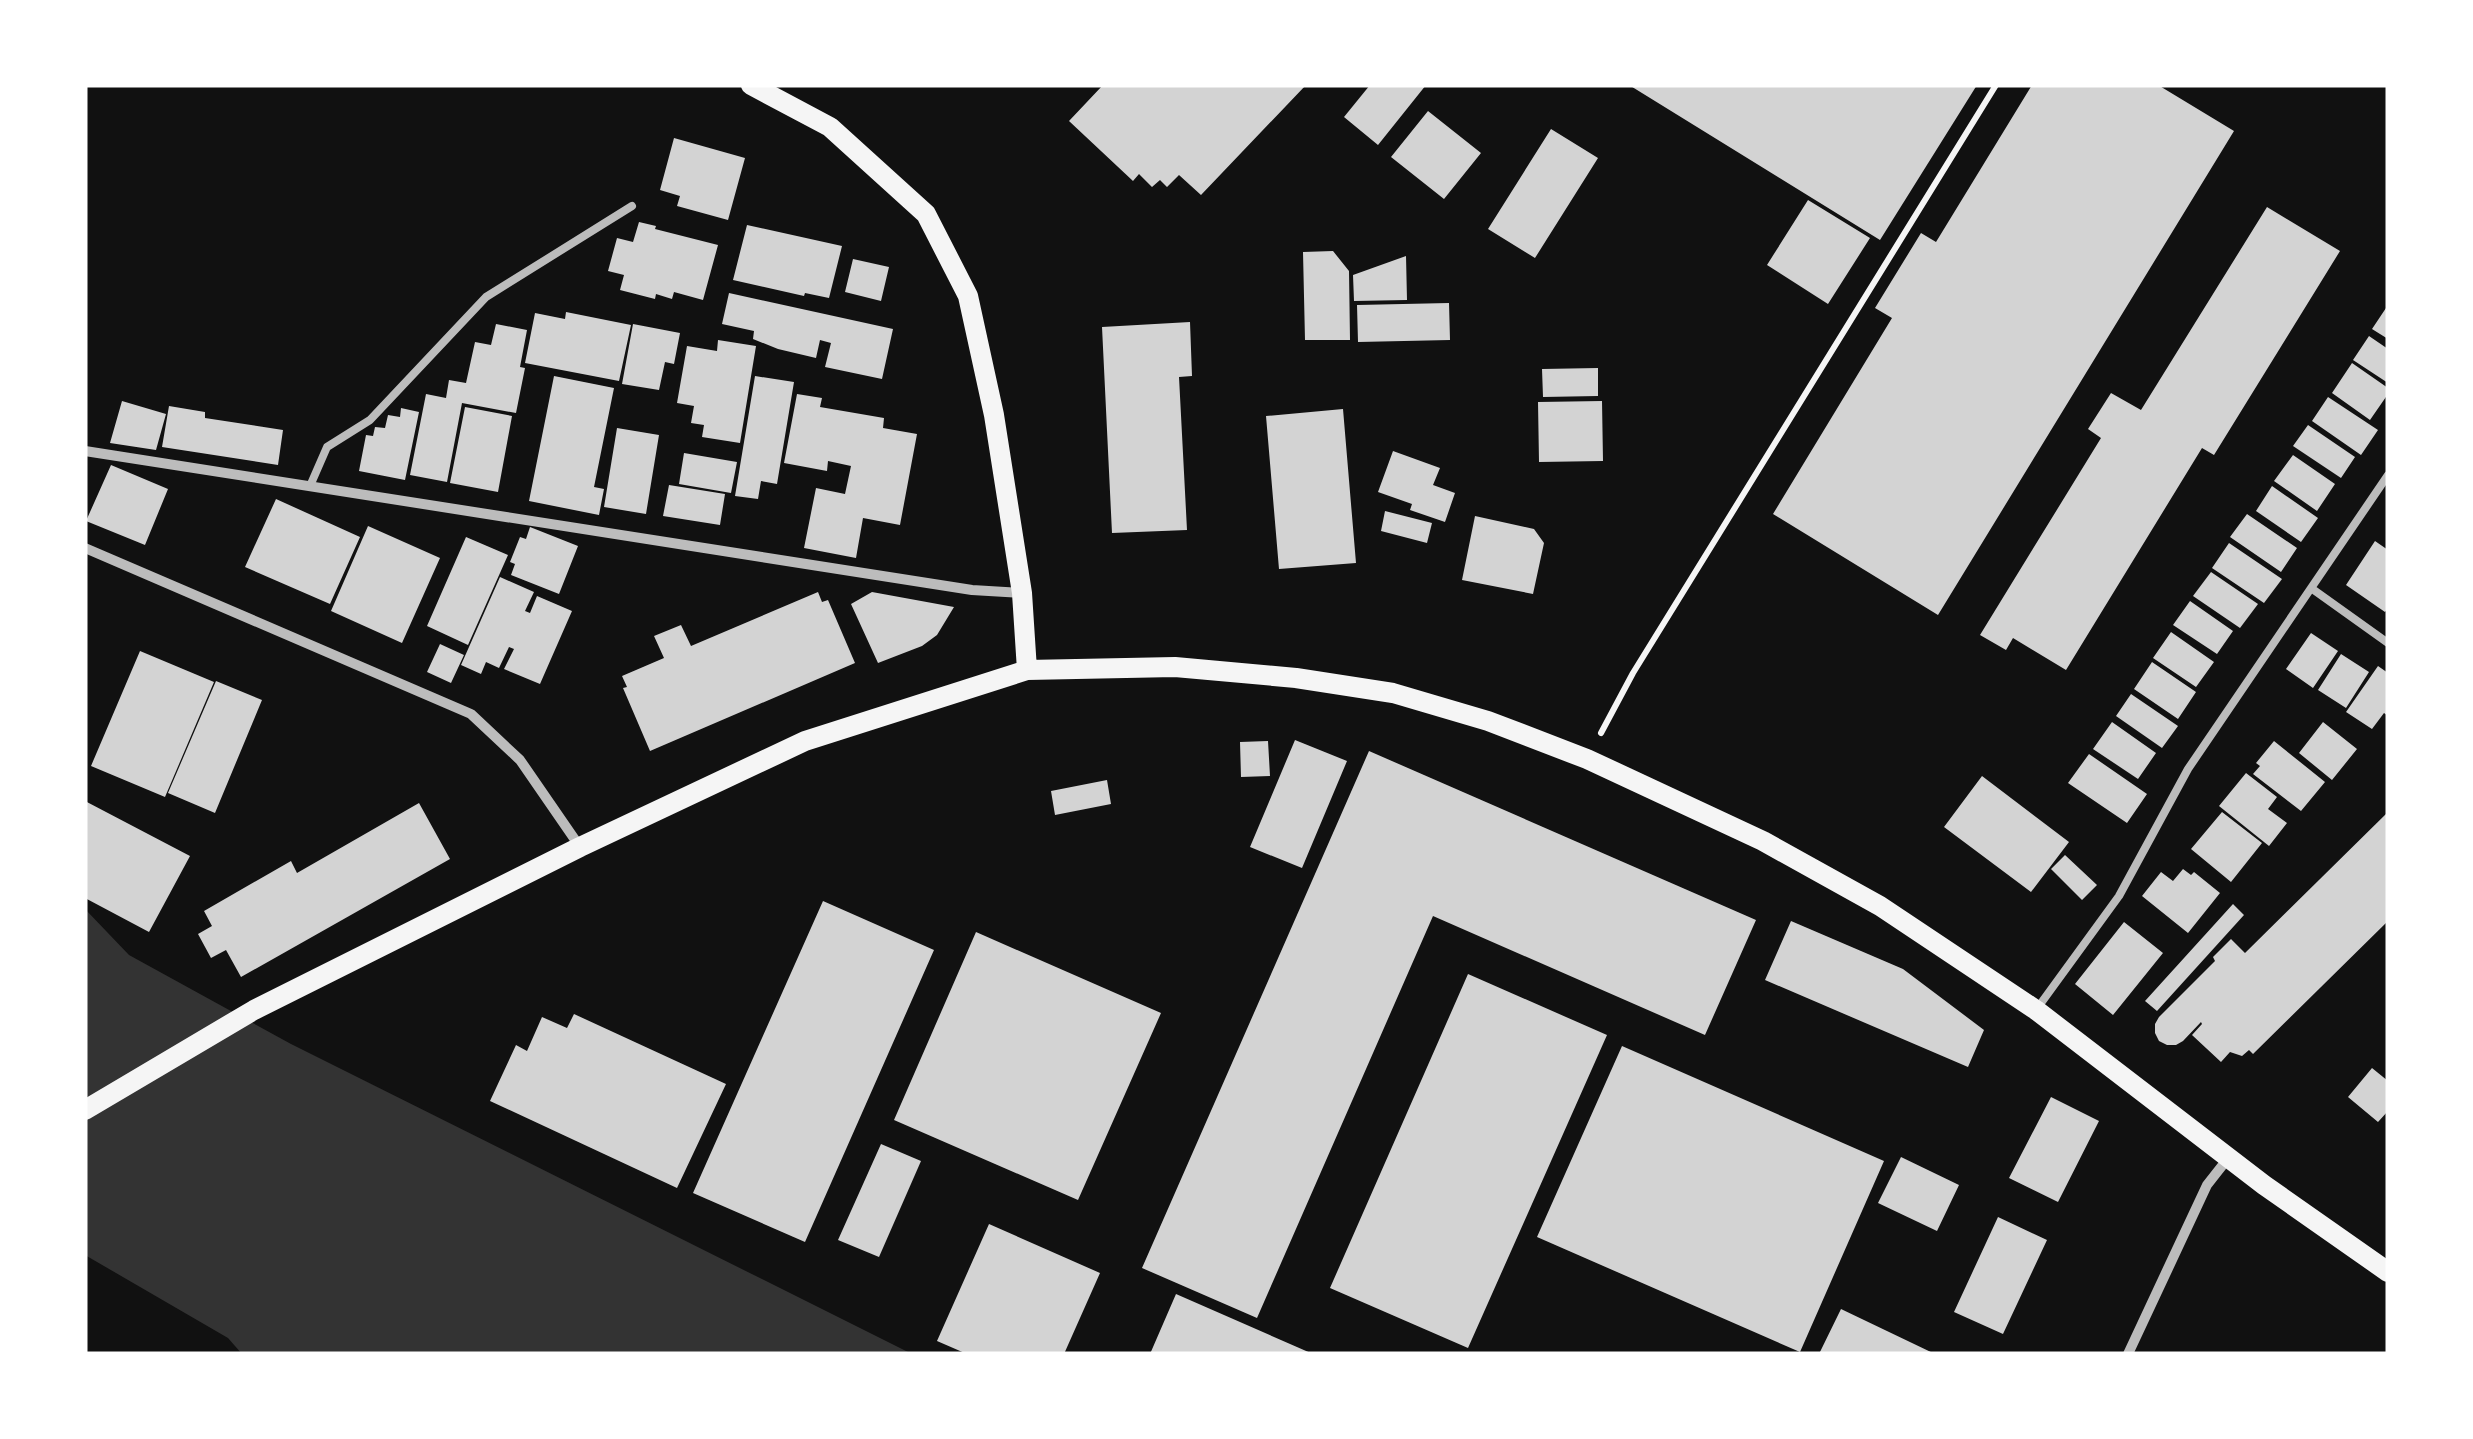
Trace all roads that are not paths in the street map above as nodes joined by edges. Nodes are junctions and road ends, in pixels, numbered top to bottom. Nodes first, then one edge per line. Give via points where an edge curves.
1 (751, 85) edge
2 (632, 206) dead end
3 (85, 451) edge
4 (2388, 475) edge
5 (310, 486) junction
6 (85, 548) edge
7 (2311, 588) junction
8 (1022, 593) junction
9 (2388, 643) edge
10 (1026, 670) junction
11 (580, 847) junction
12 (2036, 1010) junction
13 (85, 1110) edge
14 (2229, 1157) junction
15 (2388, 1272) edge
16 (2128, 1354) edge

1 - 8 main road via 830,127 926,214 968,296
2 - 5 lane via 486,297 370,420 328,447
3 - 5 street
4 - 7 lane
5 - 8 street
6 - 11 street via 471,714 520,760
7 - 9 lane
7 - 12 lane via 2188,770 2119,896
8 - 10 main road
10 - 11 main road via 806,741
10 - 12 main road via 1175,666 1296,678 1393,693 1488,721 1763,841 1880,906
11 - 13 main road via 254,1010
12 - 14 main road
14 - 15 main road
14 - 16 street via 2208,1185

